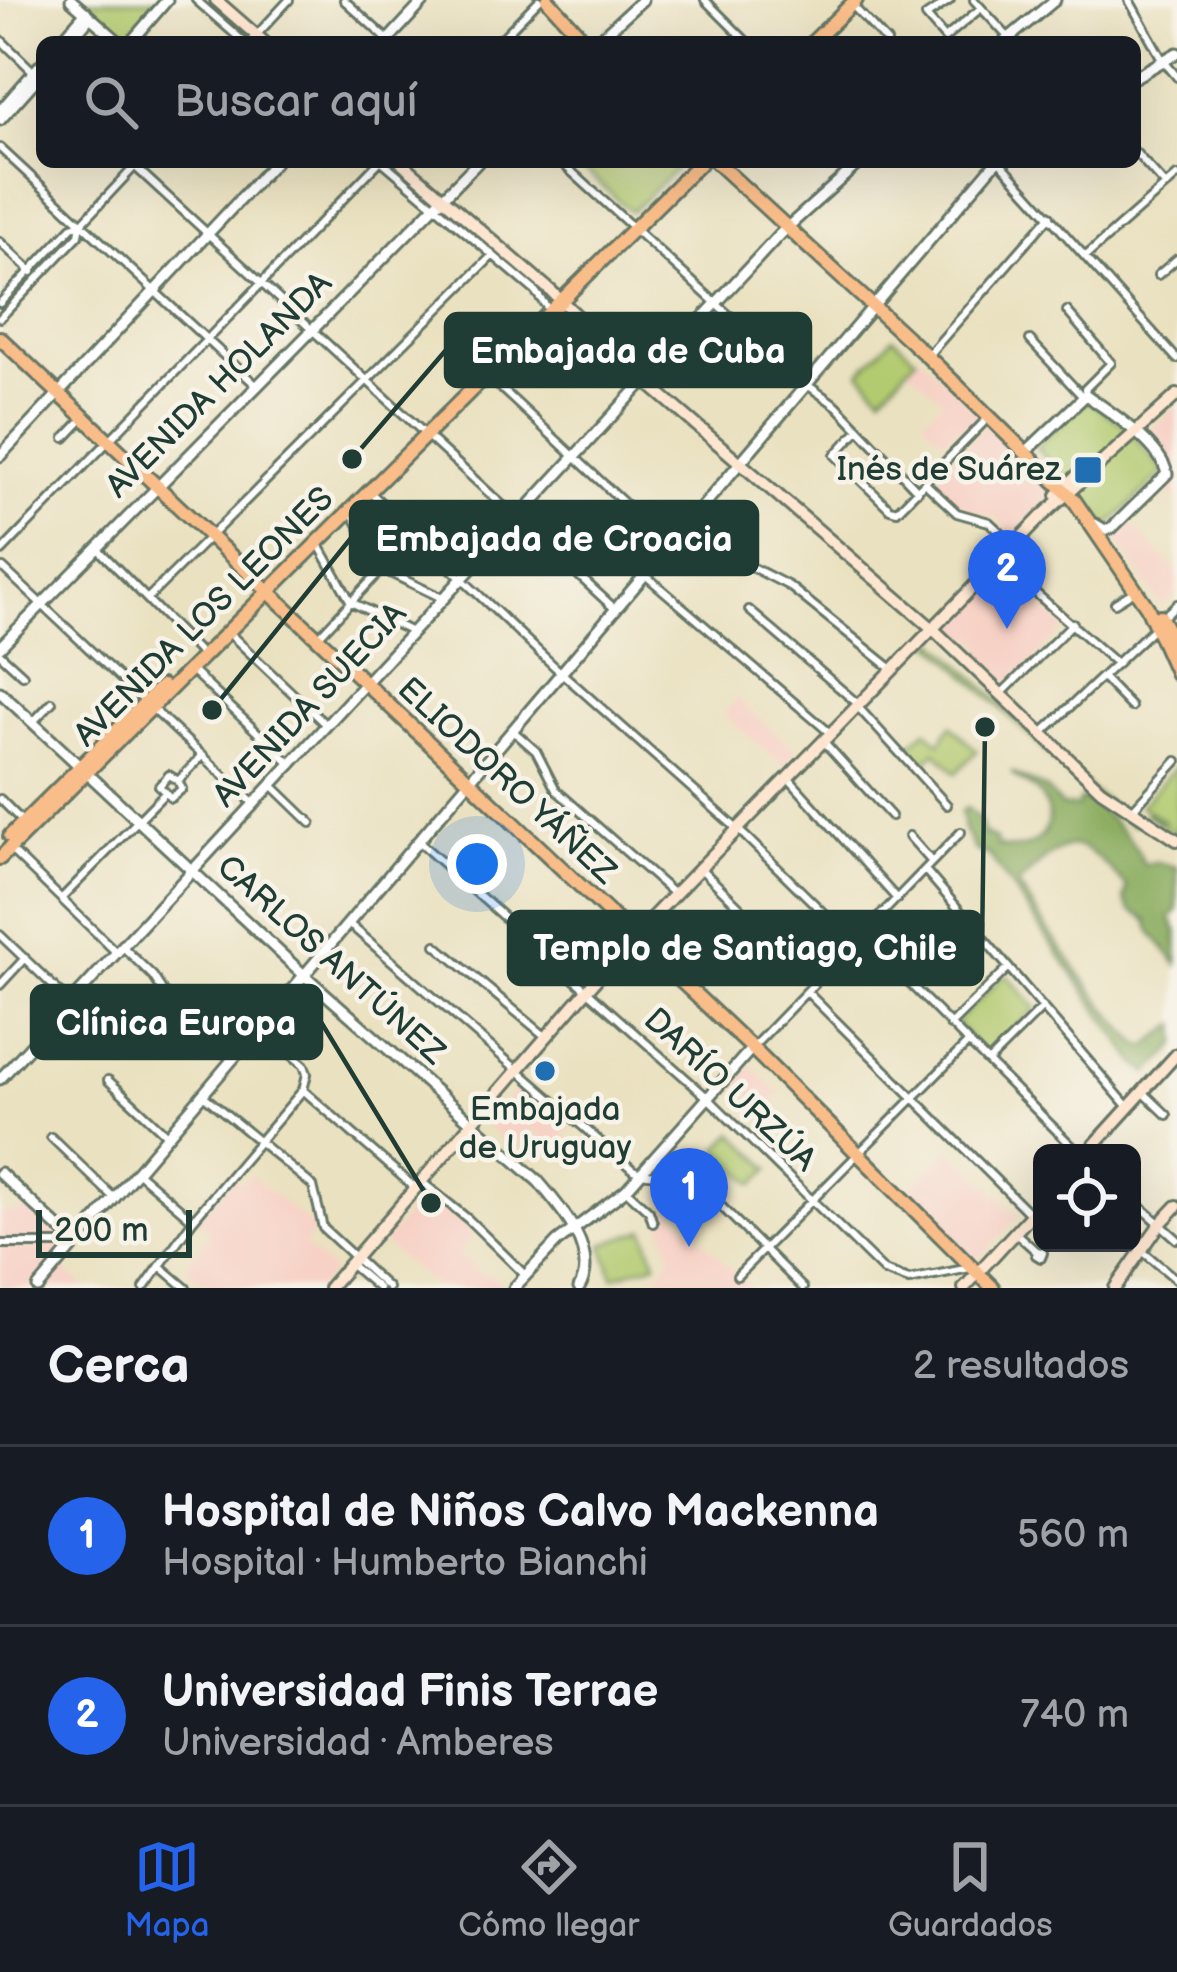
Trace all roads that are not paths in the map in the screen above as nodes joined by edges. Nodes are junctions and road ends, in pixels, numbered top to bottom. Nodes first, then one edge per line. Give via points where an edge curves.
1 (71, 0) edge
2 (167, 0) edge
3 (196, 0) edge
4 (216, 0) edge
5 (290, 0) edge
6 (344, 0) edge
7 (425, 0) edge
8 (544, 0) edge
9 (559, 0) edge
10 (642, 0) edge
11 (705, 0) edge
12 (950, 0) edge
13 (974, 0) edge
14 (1055, 0) edge
15 (1129, 0) edge
16 (855, 3) edge
17 (981, 8) junction
18 (88, 15) junction
19 (69, 36) edge
20 (112, 36) edge
21 (136, 36) edge
22 (248, 36) edge
23 (250, 36) edge
24 (258, 36) edge
25 (382, 36) edge
26 (392, 36) edge
27 (505, 36) edge
28 (580, 36) edge
29 (591, 36) edge
30 (603, 36) edge
31 (741, 36) edge
32 (823, 36) edge
33 (882, 36) edge
34 (943, 36) edge
35 (947, 36) edge
36 (1003, 36) edge
37 (1011, 36) edge
38 (0, 39) edge
39 (1177, 53) edge
40 (1163, 61) junction
41 (36, 70) edge
42 (1141, 74) edge
43 (36, 77) edge
44 (1177, 77) edge
45 (0, 116) edge
46 (0, 148) edge
47 (1141, 159) edge
48 (131, 168) edge
49 (140, 168) edge
50 (268, 168) edge
51 (375, 168) edge
52 (390, 168) edge
53 (407, 168) edge
54 (472, 168) edge
55 (568, 168) edge
56 (686, 168) edge
57 (694, 168) edge
58 (723, 168) edge
59 (732, 168) edge
60 (853, 168) edge
61 (993, 168) edge
62 (1004, 168) edge
63 (1177, 176) edge
64 (1166, 187) junction
65 (438, 202) junction
66 (1050, 216) junction
67 (81, 224) junction
68 (789, 224) junction
69 (631, 226) junction
70 (208, 234) junction
71 (0, 242) edge
72 (493, 256) junction
73 (1086, 256) junction
74 (1177, 259) edge
75 (30, 270) junction
76 (1158, 275) dead end
77 (38, 278) junction
78 (261, 282) junction
79 (154, 292) junction
80 (554, 301) junction
81 (0, 303) edge
82 (716, 303) junction
83 (874, 304) junction
84 (1066, 311) dead end
85 (0, 318) edge
86 (312, 329) junction
87 (0, 338) edge
88 (205, 338) junction
89 (1030, 340) dead end
90 (931, 352) junction
91 (1177, 358) edge
92 (486, 375) junction
93 (367, 380) junction
94 (645, 380) junction
95 (806, 384) junction
96 (257, 386) junction
97 (1177, 391) edge
98 (58, 394) junction
99 (1085, 396) junction
100 (990, 417) junction
101 (84, 418) junction
102 (1132, 429) junction
103 (857, 430) junction
104 (424, 432) junction
105 (65, 438) dead end
106 (107, 440) junction
107 (1028, 450) junction
108 (0, 456) edge
109 (575, 457) junction
110 (740, 461) junction
111 (926, 484) junction
112 (157, 487) junction
113 (1068, 489) junction
114 (369, 491) junction
115 (918, 491) junction
116 (350, 509) junction
117 (1087, 516) junction
118 (692, 518) junction
119 (518, 519) junction
120 (1105, 530) junction
121 (209, 536) junction
122 (317, 542) junction
123 (669, 545) junction
124 (1014, 545) junction
125 (97, 548) junction
126 (1, 551) edge
127 (999, 561) junction
128 (382, 569) junction
129 (2, 570) edge
130 (644, 574) junction
131 (463, 580) junction
132 (265, 590) junction
133 (1136, 590) junction
134 (147, 599) junction
135 (445, 599) junction
136 (351, 602) junction
137 (41, 604) junction
138 (1115, 604) dead end
139 (1177, 604) edge
140 (615, 608) junction
141 (749, 610) dead end
142 (1159, 622) junction
143 (1073, 623) junction
144 (932, 628) junction
145 (228, 632) junction
146 (414, 633) junction
147 (317, 638) junction
148 (1144, 639) junction
149 (0, 650) edge
150 (197, 651) junction
151 (1174, 661) edge
152 (1117, 664) junction
153 (190, 669) junction
154 (892, 669) junction
155 (561, 672) junction
156 (22, 675) dead end
157 (1103, 678) junction
158 (366, 685) junction
159 (0, 692) edge
160 (1001, 694) junction
161 (52, 702) dead end
162 (149, 704) junction
163 (858, 704) junction
164 (1131, 706) dead end
165 (32, 722) junction
166 (328, 727) junction
167 (512, 730) junction
168 (1042, 733) junction
169 (826, 737) junction
170 (203, 755) junction
171 (1177, 761) edge
172 (292, 765) junction
173 (82, 770) junction
174 (788, 777) junction
175 (469, 781) junction
176 (273, 786) junction
177 (0, 799) edge
178 (255, 805) junction
179 (947, 806) dead end
180 (1131, 812) junction
181 (891, 817) dead end
182 (24, 822) junction
183 (138, 822) junction
184 (311, 823) dead end
185 (738, 829) junction
186 (961, 832) dead end
187 (909, 836) dead end
188 (1177, 840) edge
189 (418, 841) junction
190 (3, 851) edge
191 (932, 862) junction
192 (700, 867) junction
193 (925, 870) junction
194 (192, 872) junction
195 (674, 894) junction
196 (61, 898) junction
197 (897, 899) junction
198 (348, 923) junction
199 (867, 932) junction
200 (0, 935) edge
201 (633, 937) junction
202 (774, 941) dead end
203 (857, 942) junction
204 (436, 945) dead end
205 (120, 950) junction
206 (877, 951) junction
207 (25, 958) junction
208 (1009, 967) junction
209 (304, 976) junction
210 (0, 985) edge
211 (586, 989) junction
212 (807, 992) junction
213 (71, 1003) junction
214 (1043, 1007) junction
215 (950, 1024) junction
216 (259, 1028) junction
217 (545, 1036) junction
218 (968, 1042) junction
219 (752, 1048) junction
220 (1177, 1054) edge
221 (232, 1060) junction
222 (988, 1062) junction
223 (517, 1069) junction
224 (0, 1079) edge
225 (108, 1080) dead end
226 (303, 1090) junction
227 (1142, 1091) junction
228 (203, 1094) junction
229 (709, 1098) junction
230 (912, 1098) junction
231 (277, 1103) dead end
232 (1129, 1107) junction
233 (285, 1110) junction
234 (1168, 1115) dead end
235 (472, 1122) junction
236 (167, 1136) junction
237 (50, 1137) dead end
238 (257, 1142) junction
239 (1074, 1144) edge
240 (1092, 1144) edge
241 (856, 1153) junction
242 (137, 1172) junction
243 (0, 1173) edge
244 (641, 1174) junction
245 (418, 1185) junction
246 (626, 1190) junction
247 (114, 1199) junction
248 (810, 1199) junction
249 (1141, 1207) edge
250 (1177, 1207) edge
251 (1031, 1215) joint
252 (193, 1220) junction
253 (653, 1223) dead end
254 (1160, 1224) junction
255 (573, 1232) junction
256 (1015, 1233) junction
257 (1177, 1239) edge
258 (0, 1244) edge
259 (76, 1244) junction
260 (763, 1247) junction
261 (1033, 1249) edge
262 (1141, 1250) joint
263 (1140, 1252) edge
264 (352, 1261) junction
265 (160, 1266) junction
266 (973, 1271) junction
267 (525, 1276) junction
268 (737, 1276) dead end
269 (1177, 1280) edge
270 (41, 1287) edge
271 (144, 1288) edge
272 (186, 1288) edge
273 (329, 1288) edge
274 (378, 1288) edge
275 (388, 1288) edge
276 (514, 1288) edge
277 (579, 1288) edge
278 (803, 1288) edge
279 (964, 1288) edge
280 (993, 1288) edge
281 (1115, 1288) edge

1 - 18 street
2 - 21 street
3 - 22 street
4 - 23 main road
5 - 24 street
6 - 25 street
7 - 26 street
8 - 27 street
8 - 28 main road
9 - 29 main road
10 - 30 street
11 - 31 street
12 - 34 street via 926,16
13 - 17 street
14 - 37 street
15 - 40 street
16 - 32 main road
16 - 33 street
17 - 35 street
17 - 36 street
18 - 19 street
18 - 20 street
38 - 41 street
39 - 40 street
40 - 42 street
40 - 44 street
43 - 45 street
46 - 67 street
47 - 64 street
48 - 67 street
49 - 70 street
50 - 70 street
51 - 78 street
52 - 65 street
53 - 65 main road
54 - 65 street, AVENIDA HOLANDA
55 - 69 street
56 - 69 main road, AVENIDA LOS LEONES
57 - 69 main road, AVENIDA LOS LEONES
58 - 68 main road
59 - 68 main road
60 - 68 street, AVENIDA SUECIA
61 - 83 street
62 - 66 street
63 - 64 street
64 - 73 street
65 - 72 street
65 - 80 main road
65 - 86 street, AVENIDA HOLANDA
66 - 73 street
66 - 90 street
67 - 75 street
67 - 77 street
67 - 79 street
68 - 82 street, AVENIDA SUECIA
68 - 83 main road
69 - 80 main road, AVENIDA LOS LEONES
69 - 82 street
70 - 78 street
70 - 79 street
71 - 75 street
72 - 80 street
72 - 93 street
73 - 91 street
74 - 76 street
75 - 77 street
75 - 81 street
77 - 85 street
78 - 86 street
78 - 88 street
79 - 88 street
79 - 98 street
80 - 92 main road, AVENIDA LOS LEONES
80 - 94 main road
80 - 104 main road, AVENIDA LOS LEONES
82 - 94 street, AVENIDA SUECIA
82 - 95 street
83 - 90 main road
83 - 95 street
83 - 100 main road
84 - 99 street via 1111,363
86 - 93 street
86 - 96 street, AVENIDA HOLANDA
87 - 98 main road, ELIODORO YÁÑEZ
88 - 96 street
88 - 106 street
89 - 99 street
90 - 107 main road
92 - 104 main road, AVENIDA LOS LEONES
92 - 109 street
93 - 104 street
93 - 121 street
94 - 109 street, AVENIDA SUECIA
94 - 110 main road
95 - 103 street
95 - 110 street
96 - 112 street, AVENIDA HOLANDA
97 - 102 main road
98 - 101 main road, ELIODORO YÁÑEZ
98 - 108 street
99 - 102 street
99 - 107 street
100 - 107 main road
100 - 111 street
101 - 105 street
101 - 106 main road, ELIODORO YÁÑEZ
102 - 113 main road
102 - 120 street via 1167,474
103 - 115 street
103 - 115 street via 836,458 891,510
104 - 114 main road, AVENIDA LOS LEONES
104 - 119 street
104 - 132 main road, AVENIDA LOS LEONES
106 - 112 main road, ELIODORO YÁÑEZ
106 - 126 street
107 - 113 main road
109 - 119 street, AVENIDA SUECIA
109 - 123 street
110 - 118 street
110 - 144 main road
111 - 115 street
111 - 124 street via 957,513 989,522
112 - 121 main road, ELIODORO YÁÑEZ
112 - 125 street, AVENIDA HOLANDA
113 - 117 main road
113 - 120 main road
113 - 124 main road
114 - 116 main road, AVENIDA LOS LEONES
114 - 131 street
116 - 122 main road, AVENIDA LOS LEONES
116 - 128 street
117 - 120 street
117 - 133 main road
118 - 123 street
118 - 154 street
119 - 131 street, AVENIDA SUECIA
119 - 140 street
120 - 142 main road
121 - 132 main road, ELIODORO YÁÑEZ
121 - 134 street
122 - 132 main road, AVENIDA LOS LEONES
122 - 136 street
123 - 130 street
124 - 127 main road
125 - 134 street
125 - 137 street, AVENIDA HOLANDA
126 - 129 street
127 - 143 street
127 - 144 main road
128 - 135 street
128 - 136 street
129 - 137 street
130 - 140 street
130 - 169 street
131 - 135 street, AVENIDA SUECIA
131 - 155 street
132 - 145 main road, AVENIDA LOS LEONES
132 - 147 main road, ELIODORO YÁÑEZ
132 - 150 main road, AVENIDA LOS LEONES
133 - 138 street
133 - 142 main road
134 - 150 street
135 - 146 street, AVENIDA SUECIA
136 - 146 street
136 - 147 street
137 - 149 street, AVENIDA HOLANDA
137 - 162 street
139 - 142 street
140 - 155 street
141 - 163 street
142 - 148 street
142 - 151 main road
143 - 152 street
143 - 160 street
144 - 154 main road
144 - 160 main road
145 - 153 main road, AVENIDA LOS LEONES
145 - 166 street
146 - 158 street, AVENIDA SUECIA
147 - 158 main road, ELIODORO YÁÑEZ
148 - 151 street
148 - 152 street
149 - 156 street
150 - 162 main road, AVENIDA LOS LEONES
152 - 157 street
153 - 162 main road, AVENIDA LOS LEONES
153 - 172 street
154 - 163 main road
155 - 167 street
155 - 185 street
157 - 164 street
157 - 168 street
158 - 166 street, AVENIDA SUECIA
158 - 175 main road, ELIODORO YÁÑEZ
159 - 165 street, CARLOS ANTÚNEZ
160 - 168 main road
161 - 165 street
162 - 170 street
162 - 173 main road, AVENIDA LOS LEONES
163 - 169 main road
163 - 179 street
165 - 173 street, CARLOS ANTÚNEZ
166 - 172 street, AVENIDA SUECIA
167 - 175 street
167 - 195 street via 536,751 553,787
168 - 180 main road
169 - 174 main road
169 - 181 street
170 - 178 street
170 - 183 street via 178,781 166,776 164,794
171 - 180 street
172 - 176 street, AVENIDA SUECIA
173 - 182 main road, AVENIDA LOS LEONES
173 - 183 street, CARLOS ANTÚNEZ
173 - 190 main road, AVENIDA LOS LEONES
174 - 185 main road
174 - 197 street
175 - 189 street
175 - 201 main road, ELIODORO YÁÑEZ
176 - 178 street, AVENIDA SUECIA
176 - 184 street
177 - 182 street
178 - 194 street, AVENIDA SUECIA
180 - 188 main road
182 - 190 main road, AVENIDA LOS LEONES
183 - 194 street, CARLOS ANTÚNEZ
183 - 196 street
185 - 192 main road
185 - 203 street
186 - 191 street
187 - 191 street
189 - 198 street
189 - 211 street, DARÍO URZÚA
190 - 196 street
191 - 193 street
192 - 195 main road
192 - 202 street
193 - 197 street
193 - 208 street
194 - 205 street, AVENIDA SUECIA
194 - 209 street, CARLOS ANTÚNEZ
195 - 201 main road
196 - 205 street
197 - 199 street
198 - 209 street
198 - 223 street
199 - 203 street
199 - 206 street
200 - 207 street
201 - 211 main road
201 - 219 main road, ELIODORO YÁÑEZ
203 - 206 street
203 - 212 street
204 - 217 street
205 - 213 street, AVENIDA SUECIA
205 - 221 street
206 - 215 street
207 - 210 street
207 - 213 street
208 - 214 street
208 - 215 street
209 - 216 street
209 - 235 street, CARLOS ANTÚNEZ
211 - 217 main road
211 - 229 street, DARÍO URZÚA
212 - 219 street
212 - 230 street
213 - 224 street, AVENIDA SUECIA
214 - 222 street
214 - 232 street
215 - 218 street
216 - 221 street
216 - 226 street via 304,1065
217 - 223 main road
218 - 222 street
218 - 230 street
219 - 229 street
219 - 241 main road, ELIODORO YÁÑEZ
220 - 227 main road
221 - 228 street
222 - 239 street
223 - 235 main road
223 - 244 street
225 - 236 street
226 - 233 street
226 - 245 street
227 - 232 main road
227 - 234 street
228 - 236 street
228 - 238 street
229 - 244 street
229 - 248 street, DARÍO URZÚA
230 - 241 street
230 - 251 street
231 - 233 street
232 - 240 main road
233 - 238 street
235 - 245 main road
235 - 255 street, CARLOS ANTÚNEZ via 538,1181
236 - 242 street
237 - 247 street
238 - 252 street
238 - 264 street via 313,1186 322,1228
241 - 248 street
241 - 266 main road, ELIODORO YÁÑEZ
242 - 247 street
242 - 252 street
243 - 259 street
244 - 246 street
244 - 260 street via 692,1178
245 - 264 main road
245 - 267 street via 468,1219
246 - 253 street
246 - 255 street
247 - 259 street
248 - 260 street
248 - 266 street, DARÍO URZÚA via 895,1278
249 - 254 street
250 - 254 main road
251 - 256 main road
252 - 265 street
254 - 257 street
254 - 262 main road
255 - 267 street
255 - 277 street, CARLOS ANTÚNEZ via 586,1260
256 - 261 street
256 - 266 main road
258 - 259 street
259 - 270 street
260 - 268 street
260 - 278 street
262 - 269 street
263 - 281 main road
264 - 273 main road
264 - 274 street
264 - 275 street
265 - 271 street
265 - 272 street
266 - 279 main road
266 - 280 main road, ELIODORO YÁÑEZ
267 - 276 street

